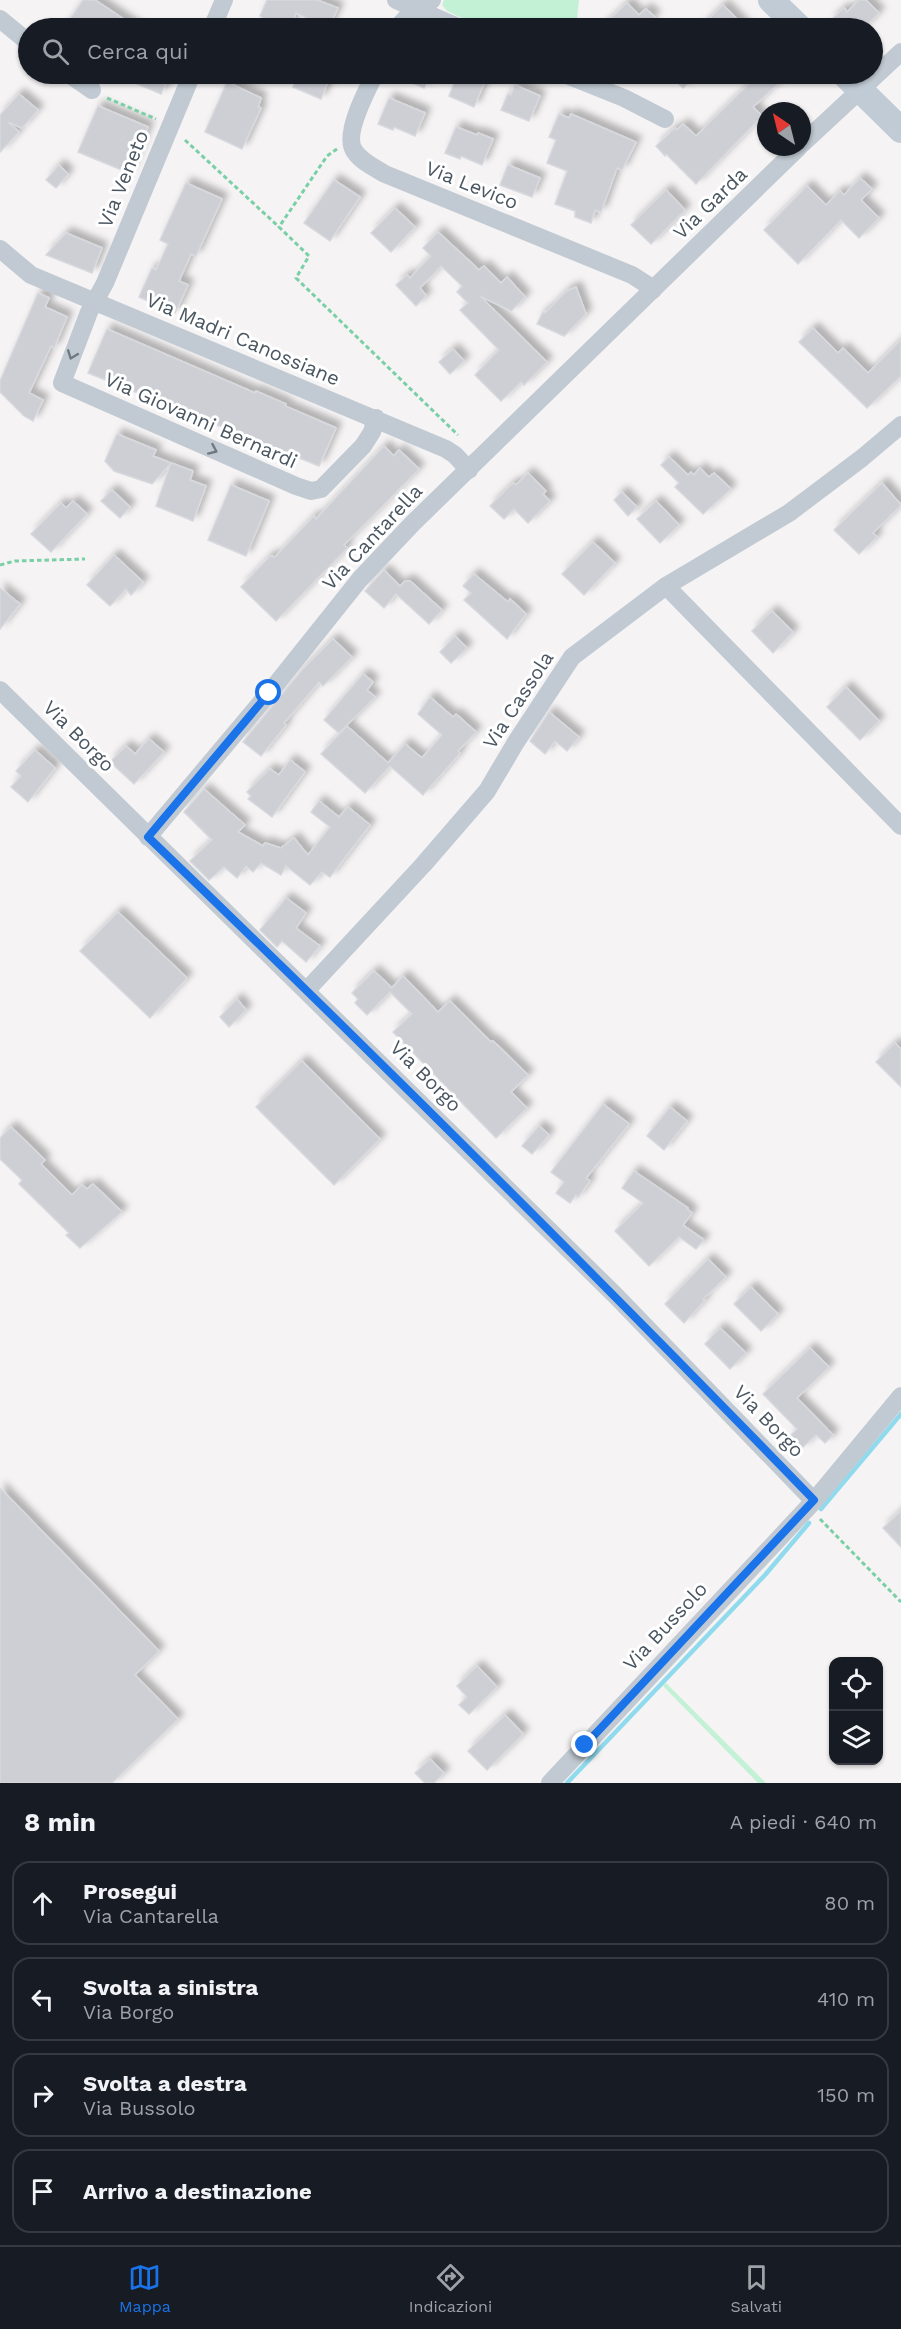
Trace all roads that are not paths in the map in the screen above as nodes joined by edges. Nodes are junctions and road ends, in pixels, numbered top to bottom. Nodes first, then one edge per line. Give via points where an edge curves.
1 (224, 0) edge
2 (396, 0) edge
3 (432, 0) edge
4 (771, 0) edge
5 (415, 4) edge
6 (216, 18) edge
7 (405, 18) edge
8 (441, 18) edge
9 (790, 18) edge
10 (0, 19) edge
11 (18, 34) edge
12 (901, 52) edge
13 (883, 63) edge
14 (83, 84) edge
15 (188, 84) edge
16 (371, 84) edge
17 (589, 84) edge
18 (850, 84) edge
19 (855, 84) edge
20 (92, 90) road end
21 (665, 119) dead end
22 (901, 130) edge
23 (811, 133) edge
24 (790, 156) edge
25 (0, 249) edge
26 (653, 290) junction
27 (94, 301) junction
28 (376, 418) junction
29 (901, 425) edge
30 (469, 470) junction
31 (666, 586) junction
32 (0, 690) edge
33 (901, 826) edge
34 (148, 837) junction
35 (307, 990) junction
36 (901, 1396) edge
37 (811, 1504) junction
38 (550, 1783) edge

1 - 6 street
2 - 5 street
3 - 5 street
4 - 9 street
5 - 7 street
5 - 8 street
10 - 11 street
12 - 13 street
14 - 20 street
15 - 27 street, Via Veneto
16 - 26 street, Via Levico via 349,141 364,161 385,174 632,275
17 - 21 street
18 - 23 street
19 - 22 street
24 - 26 street, Via Garda
25 - 27 street, Via Madri Canossiane via 31,275
26 - 30 street, Via Cantarella
27 - 28 street, Via Madri Canossiane
27 -> 28 street, Via Giovanni Bernardi via 62,383 296,486 310,491 321,489 363,446
28 - 30 street, Via Madri Canossiane via 446,449
29 - 31 street, Via Cassola via 789,513
30 - 34 street, Via Cantarella via 360,579
31 - 33 street
31 - 35 street, Via Cassola via 572,657 487,791
32 - 34 street, Via Borgo
34 - 35 street, Via Borgo
35 - 37 street, Via Borgo via 616,1296
36 - 37 street, Via Bussolo
37 - 38 street, Via Bussolo

